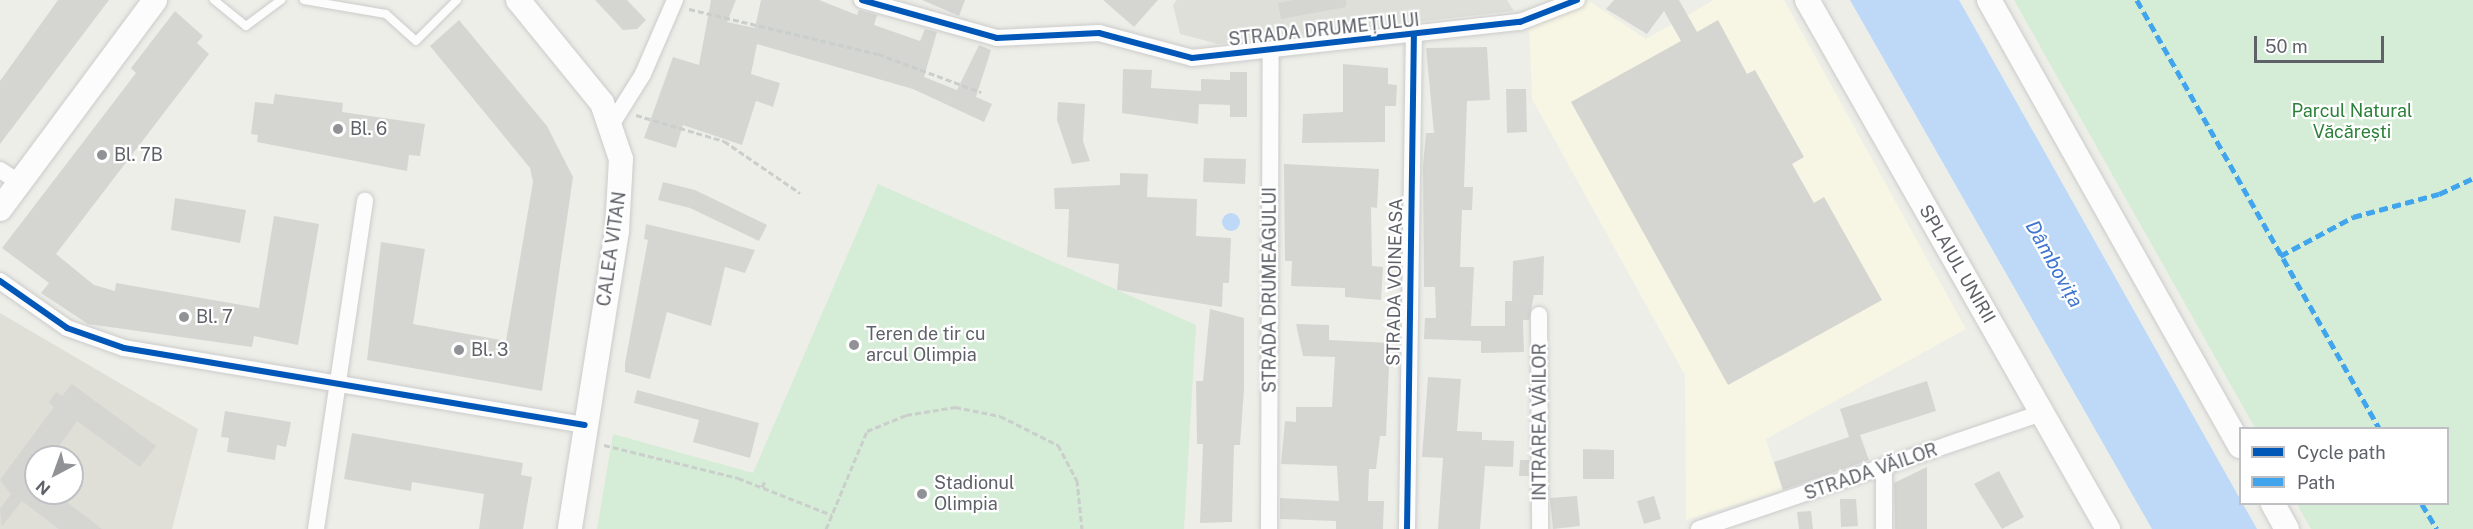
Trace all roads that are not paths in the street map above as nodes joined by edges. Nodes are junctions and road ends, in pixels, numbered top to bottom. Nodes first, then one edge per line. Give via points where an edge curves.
1 (155, 0) edge
2 (214, 0) edge
3 (281, 0) edge
4 (304, 0) edge
5 (457, 0) edge
6 (518, 0) edge
7 (862, 0) edge
8 (1576, 0) edge
9 (1807, 0) edge
10 (1989, 0) edge
11 (674, 3) edge
12 (1414, 36) junction
13 (1271, 51) junction
14 (617, 116) junction
15 (10, 176) edge
16 (365, 201) dead end
17 (0, 209) edge
18 (0, 280) edge
19 (1539, 315) dead end
20 (338, 387) junction
21 (2042, 413) junction
22 (585, 425) junction
23 (2239, 442) edge
24 (1884, 469) junction
25 (2274, 505) edge
26 (1729, 524) edge
27 (316, 529) edge
28 (570, 529) edge
29 (1269, 529) edge
30 (1407, 529) edge
31 (1540, 529) edge
32 (1699, 529) edge
33 (1884, 529) edge
34 (2108, 529) edge
35 (2287, 529) edge

1 - 15 main road
2 - 3 lane via 246,26
4 - 5 lane via 386,14 416,40
6 - 14 main road, CALEA VITAN
7 - 13 street, STRADA DRUMEȚULUI via 997,38 1099,33 1192,58
8 - 12 street, STRADA DRUMEȚULUI via 1530,20
9 - 21 main road, SPLAIUL UNIRII
10 - 23 main road
11 - 14 street
12 - 13 street, STRADA DRUMEȚULUI
12 - 30 street, STRADA VOINEASA
13 - 29 street, STRADA DRUMEAGULUI
14 - 22 main road, CALEA VITAN via 620,207
15 - 17 main road
16 - 20 street
18 - 20 street via 67,328 97,340
19 - 31 street, INTRAREA VĂILOR
20 - 22 street
20 - 27 street
21 - 24 street, STRADA VĂILOR
21 - 34 main road, SPLAIUL UNIRII
22 - 28 main road, CALEA VITAN
24 - 26 street, STRADA VĂILOR
24 - 33 street
25 - 35 main road
26 - 32 street, STRADA VĂILOR

